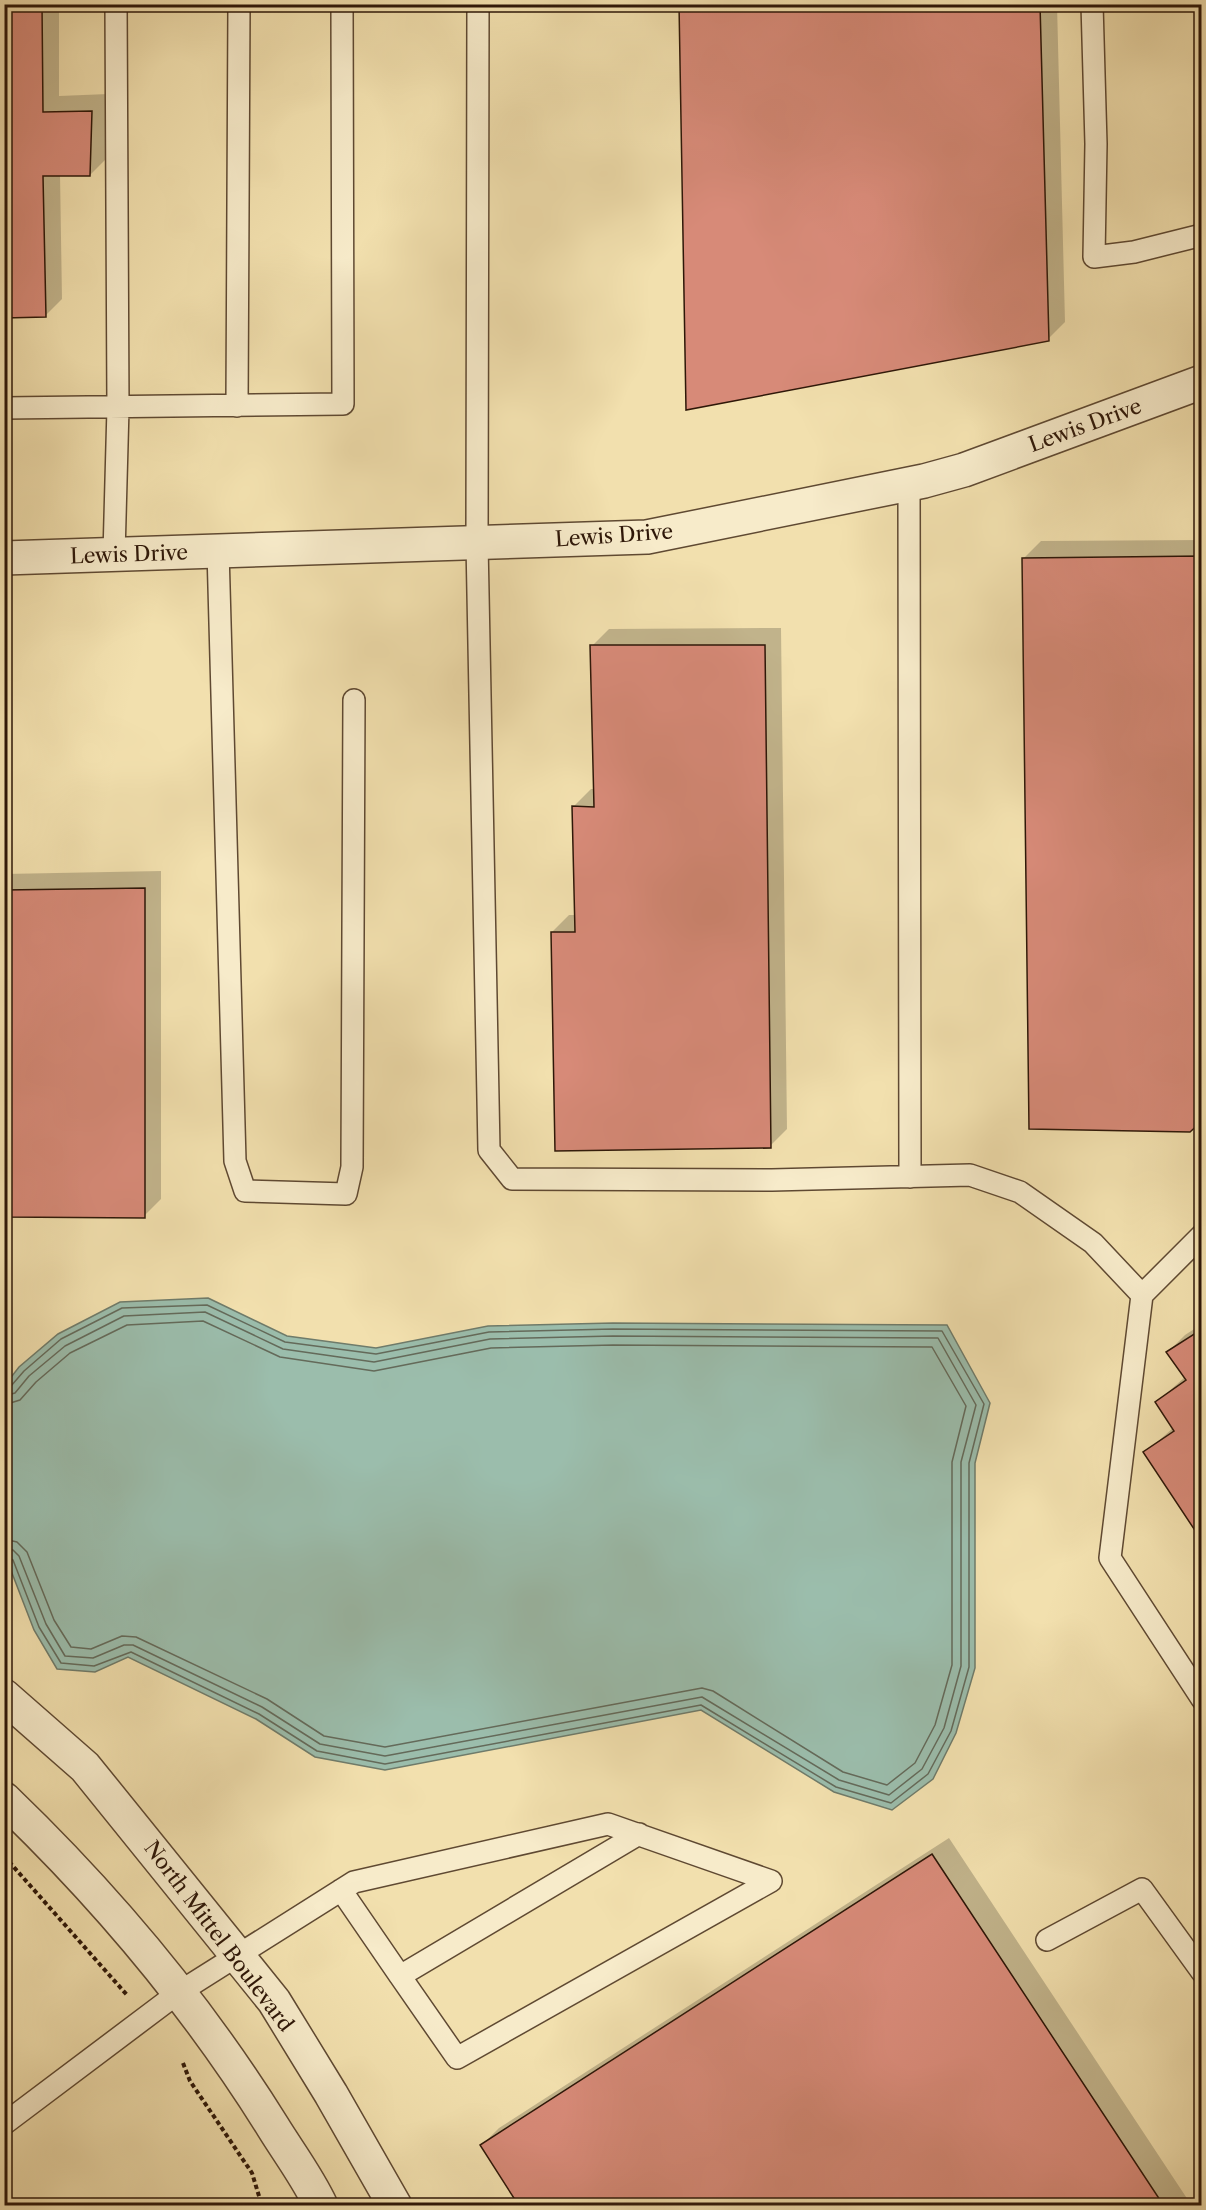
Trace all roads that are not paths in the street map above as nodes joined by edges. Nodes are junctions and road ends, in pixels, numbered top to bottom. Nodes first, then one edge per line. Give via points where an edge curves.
1 (116, 4) edge
2 (239, 4) edge
3 (342, 4) edge
4 (478, 4) edge
5 (1092, 4) edge
6 (1202, 235) edge
7 (1202, 382) edge
8 (237, 406) junction
9 (4, 408) edge
10 (118, 408) junction
11 (909, 484) junction
12 (477, 543) junction
13 (218, 551) junction
14 (114, 554) junction
15 (4, 558) edge
16 (354, 700) dead end
17 (910, 1177) junction
18 (1202, 1235) edge
19 (1142, 1295) junction
20 (4, 1696) edge
21 (1202, 1699) edge
22 (4, 1799) edge
23 (639, 1834) junction
24 (341, 1890) junction
25 (1047, 1940) dead end
26 (236, 1954) junction
27 (1202, 1972) edge
28 (400, 1976) junction
29 (178, 1993) junction
30 (4, 2124) edge
31 (321, 2205) edge
32 (395, 2205) edge

1 - 10 lane
2 - 8 lane
3 - 8 lane via 343,404
4 - 12 lane
5 - 6 lane via 1094,257 1134,252
7 - 11 street, Lewis Drive via 964,470
8 - 10 lane
9 - 10 lane
10 - 14 lane
11 - 12 street, Lewis Drive via 647,537
11 - 17 lane
12 - 13 street, Lewis Drive
12 - 17 lane via 489,1150 512,1179
13 - 14 street, Lewis Drive
13 - 16 lane via 235,1161 245,1191 346,1194 352,1167
14 - 15 street, Lewis Drive
17 - 19 lane via 970,1175 1020,1192 1093,1243
18 - 19 lane
19 - 21 lane via 1110,1558
20 - 26 street, North Mittel Boulevard via 85,1767
22 - 29 street via 138,1942
23 - 24 lane via 608,1824 354,1882
23 - 28 lane
23 - 28 lane via 771,1881 457,2058
24 - 26 lane
24 - 28 lane
25 - 27 lane via 1142,1889
26 - 29 lane
26 - 32 street, North Mittel Boulevard via 274,2001
29 - 30 lane
29 - 31 street via 237,2069

